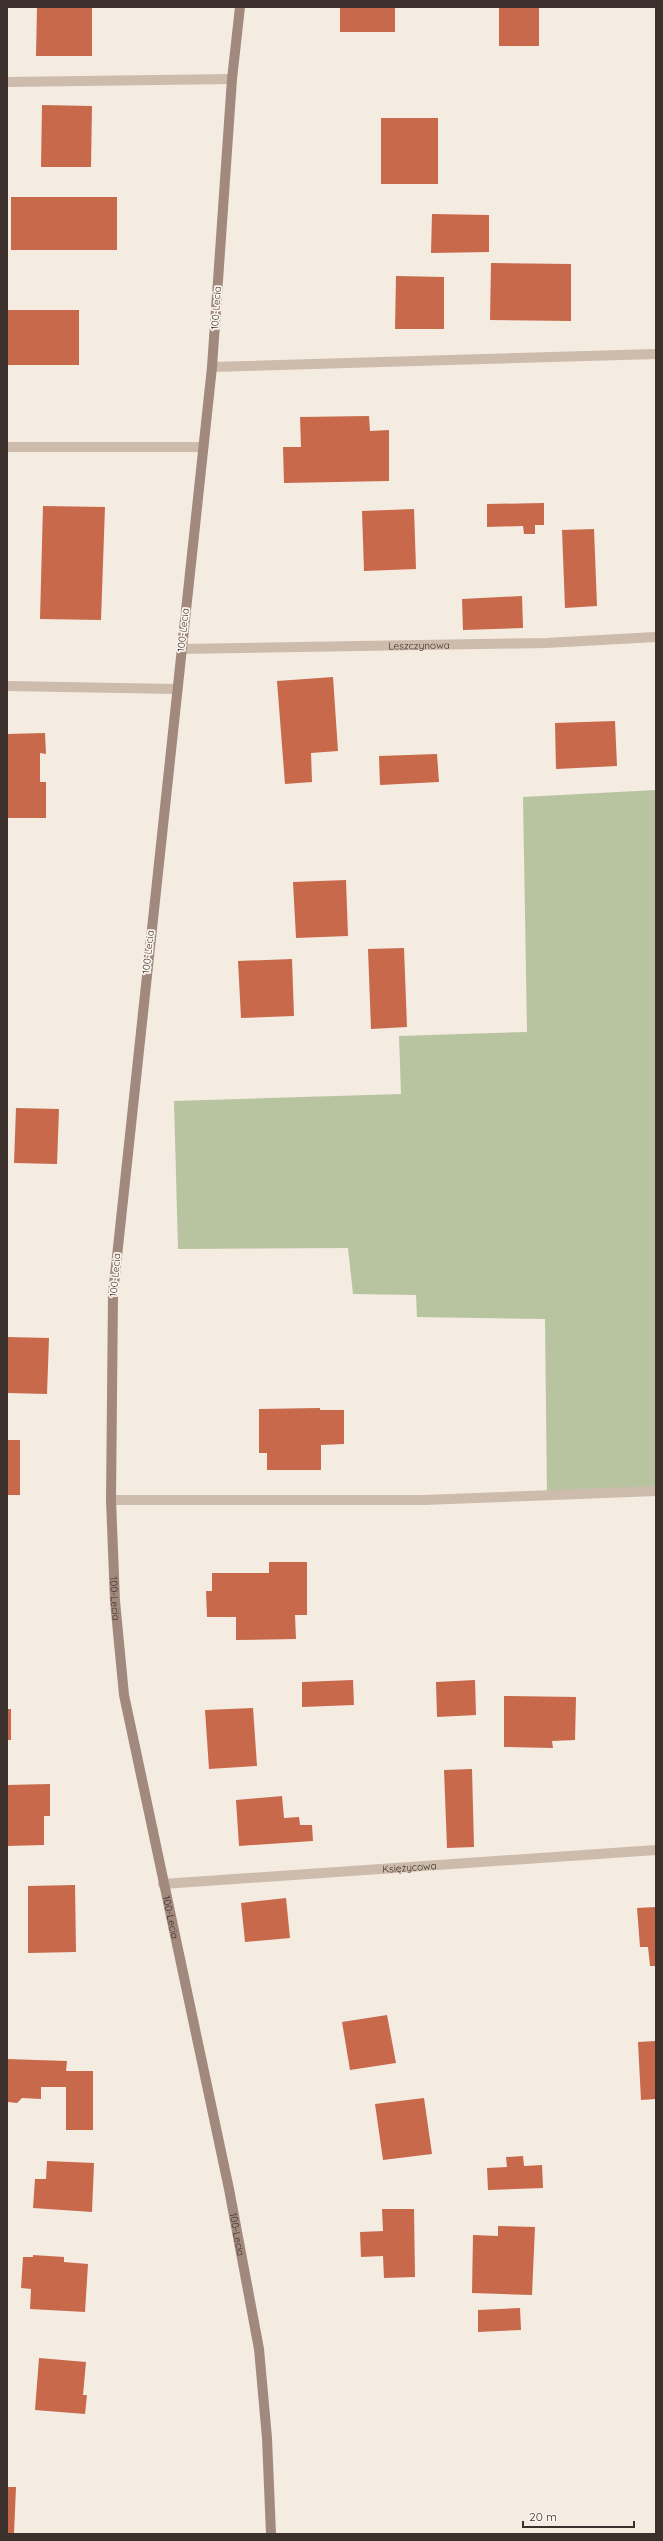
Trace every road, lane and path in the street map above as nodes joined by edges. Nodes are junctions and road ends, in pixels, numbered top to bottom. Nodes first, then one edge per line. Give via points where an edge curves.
1 (240, 7) edge
2 (232, 79) junction
3 (7, 82) edge
4 (656, 354) edge
5 (212, 367) junction
6 (7, 447) edge
7 (203, 447) junction
8 (656, 637) edge
9 (181, 649) junction
10 (7, 686) edge
11 (176, 689) junction
12 (656, 1491) edge
13 (111, 1500) junction
14 (656, 1850) edge
15 (163, 1884) junction
16 (271, 2534) edge

1 - 2 street, 100-Lecia
2 - 3 street
2 - 5 street, 100-Lecia
4 - 5 street
5 - 7 street, 100-Lecia
6 - 7 street
7 - 9 street, 100-Lecia
8 - 9 street, Leszczynowa via 538,643
9 - 11 street, 100-Lecia
10 - 11 street
11 - 13 street, 100-Lecia via 113,1294
12 - 13 street via 423,1500
13 - 15 street, 100-Lecia via 115,1601 124,1695
14 - 15 street, Księżycowa
15 - 16 street, 100-Lecia via 230,2188 259,2349 268,2438

